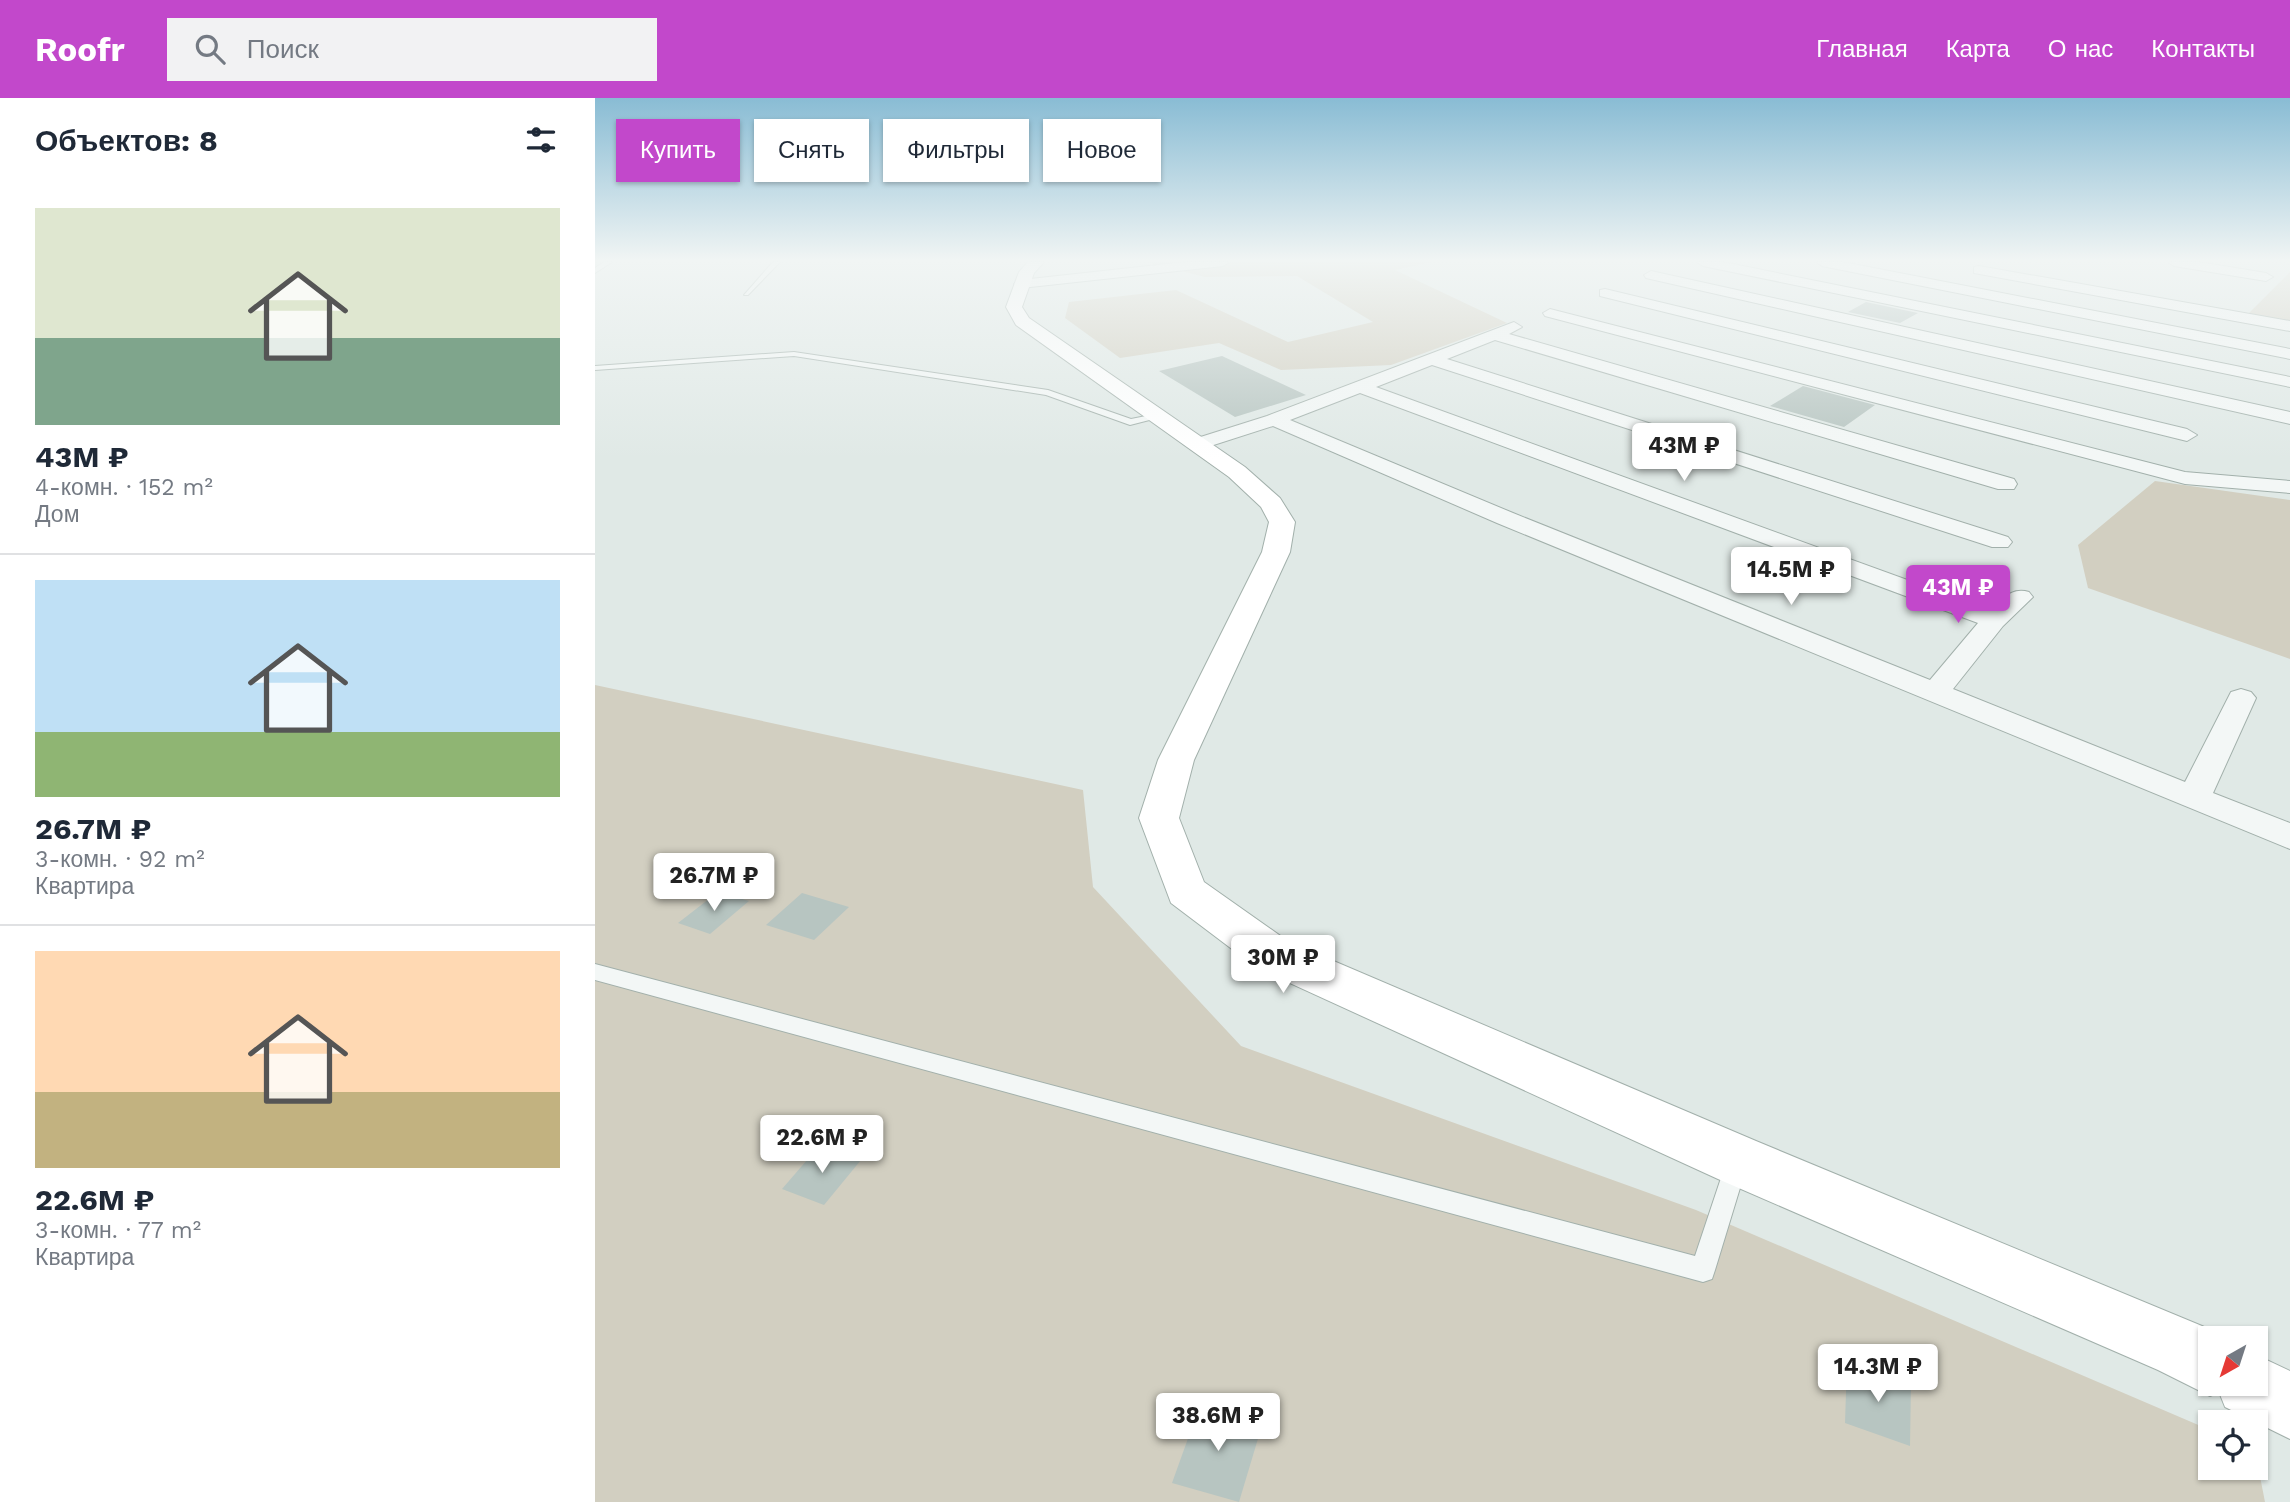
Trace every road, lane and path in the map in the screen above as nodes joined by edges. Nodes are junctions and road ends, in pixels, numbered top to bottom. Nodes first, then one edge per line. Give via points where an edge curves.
1 (1032, 328) edge
2 (1514, 328) edge
3 (1577, 328) edge
4 (1725, 328) edge
5 (1865, 328) edge
6 (2024, 328) edge
7 (2155, 328) edge
8 (2247, 328) edge
9 (1495, 335) junction
10 (2229, 342) junction
11 (2290, 354) edge
12 (1431, 359) junction
13 (2208, 365) junction
14 (595, 368) edge
15 (2290, 382) edge
16 (1360, 387) junction
17 (2185, 395) junction
18 (1161, 416) junction
19 (2290, 418) edge
20 (1274, 420) junction
21 (2187, 435) dead end
22 (1198, 444) junction
23 (2006, 484) dead end
24 (2290, 487) edge
25 (2000, 542) dead end
26 (2020, 597) dead end
27 (1994, 620) junction
28 (1936, 691) junction
29 (2241, 698) dead end
30 (2194, 798) junction
31 (2290, 837) edge
32 (595, 972) edge
33 (1737, 1160) junction
34 (2198, 1358) edge
35 (2268, 1394) edge
36 (2290, 1406) edge

1 - 18 main road
2 - 9 street
3 - 24 street via 2185,478
4 - 21 street
5 - 17 street
6 - 13 street
7 - 10 street
8 - 10 street
9 - 12 street
9 - 23 street
10 - 11 street
10 - 13 street
12 - 16 street
12 - 25 street
13 - 15 street
13 - 17 street
14 - 18 lane via 794,354 1048,393 1129,422
16 - 20 street
16 - 27 street
17 - 19 street
18 - 22 main road
20 - 22 street
20 - 28 street
22 - 33 main road via 1259,490 1282,522 1276,552 1176,760 1159,818 1186,892 1273,955
26 - 27 street
27 - 28 street
28 - 30 street
29 - 30 street
30 - 31 street
32 - 33 lane via 1703,1270
33 - 34 main road
35 - 36 main road

